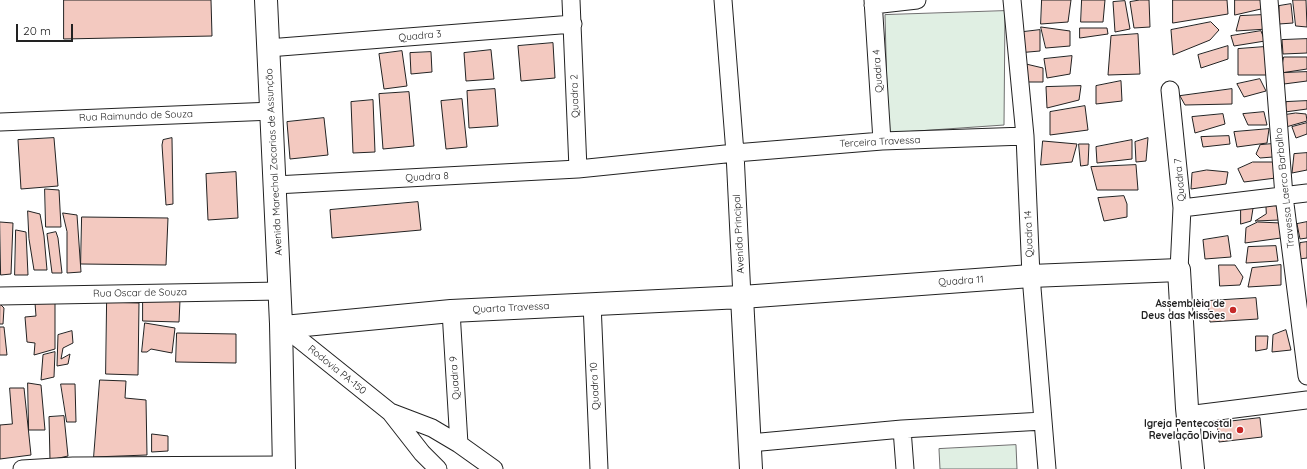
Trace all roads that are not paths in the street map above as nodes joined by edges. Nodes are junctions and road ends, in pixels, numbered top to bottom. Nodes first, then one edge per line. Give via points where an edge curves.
1 (266, 0) edge
2 (571, 0) edge
3 (723, 0) edge
4 (917, 0) edge
5 (1012, 0) edge
6 (1269, 0) edge
7 (873, 2) edge
8 (573, 24) junction
9 (268, 48) junction
10 (1170, 90) dead end
11 (273, 111) junction
12 (0, 122) edge
13 (1025, 136) junction
14 (882, 141) junction
15 (735, 153) junction
16 (578, 168) junction
17 (275, 185) junction
18 (1307, 193) edge
19 (1284, 196) junction
20 (1182, 208) junction
21 (1179, 270) junction
22 (1031, 276) junction
23 (280, 291) junction
24 (0, 296) edge
25 (742, 297) junction
26 (592, 303) junction
27 (451, 311) junction
28 (283, 326) junction
29 (1307, 376) edge
30 (1307, 400) edge
31 (390, 412) junction
32 (1187, 415) junction
33 (1044, 421) junction
34 (902, 429) junction
35 (750, 443) junction
36 (459, 444) junction
37 (284, 467) edge
38 (22, 469) edge
39 (438, 469) edge
40 (494, 469) edge
41 (599, 469) edge
42 (751, 469) edge
43 (905, 469) edge
44 (1047, 469) edge
45 (1193, 469) edge

1 - 9 street, Avenida Marechal Zacarias de Assunção
2 - 8 street, Quadra 2
3 - 15 street, Avenida Principal
4 - 7 street
5 - 13 street, Quadra 14
6 - 19 street, Travessa Laerco Barbalho
7 - 14 street, Quadra 4
8 - 9 street, Quadra 3
8 - 16 street, Quadra 2
9 - 11 street, Avenida Marechal Zacarias de Assunção
10 - 20 street, Quadra 7
11 - 12 street, Rua Raimundo de Souza
11 - 17 street, Avenida Marechal Zacarias de Assunção
13 - 14 street, Terceira Travessa
13 - 22 street, Quadra 14
14 - 15 street, Terceira Travessa
15 - 16 street
15 - 25 street, Avenida Principal
16 - 17 street, Quadra 8
17 - 23 street, Avenida Marechal Zacarias de Assunção
18 - 19 street
19 - 20 street
19 - 29 street, Travessa Laerco Barbalho
20 - 21 street, Quadra 7
21 - 22 street, Quadra 11
21 - 32 street
22 - 25 street, Quadra 11
22 - 33 street, Quadra 14
23 - 24 street, Rua Oscar de Souza
23 - 28 street, Avenida Marechal Zacarias de Assunção
25 - 26 street, Quarta Travessa
25 - 35 street, Avenida Principal
26 - 27 street, Quarta Travessa
26 - 41 street, Quadra 10
27 - 28 street, Quarta Travessa
27 - 36 street, Quadra 9
28 - 31 street, Rodovia PA-150
28 - 37 street, Avenida Marechal Zacarias de Assunção
30 - 32 street
31 - 36 street, Rodovia PA-150 via 432,428
31 - 39 street, Rodovia PA-150
32 - 45 street
33 - 34 street
33 - 44 street, Quadra 14
34 - 35 street
34 - 43 street
35 - 42 street, Avenida Principal
36 - 40 street, Rodovia PA-150
37 - 38 street via 73,466

